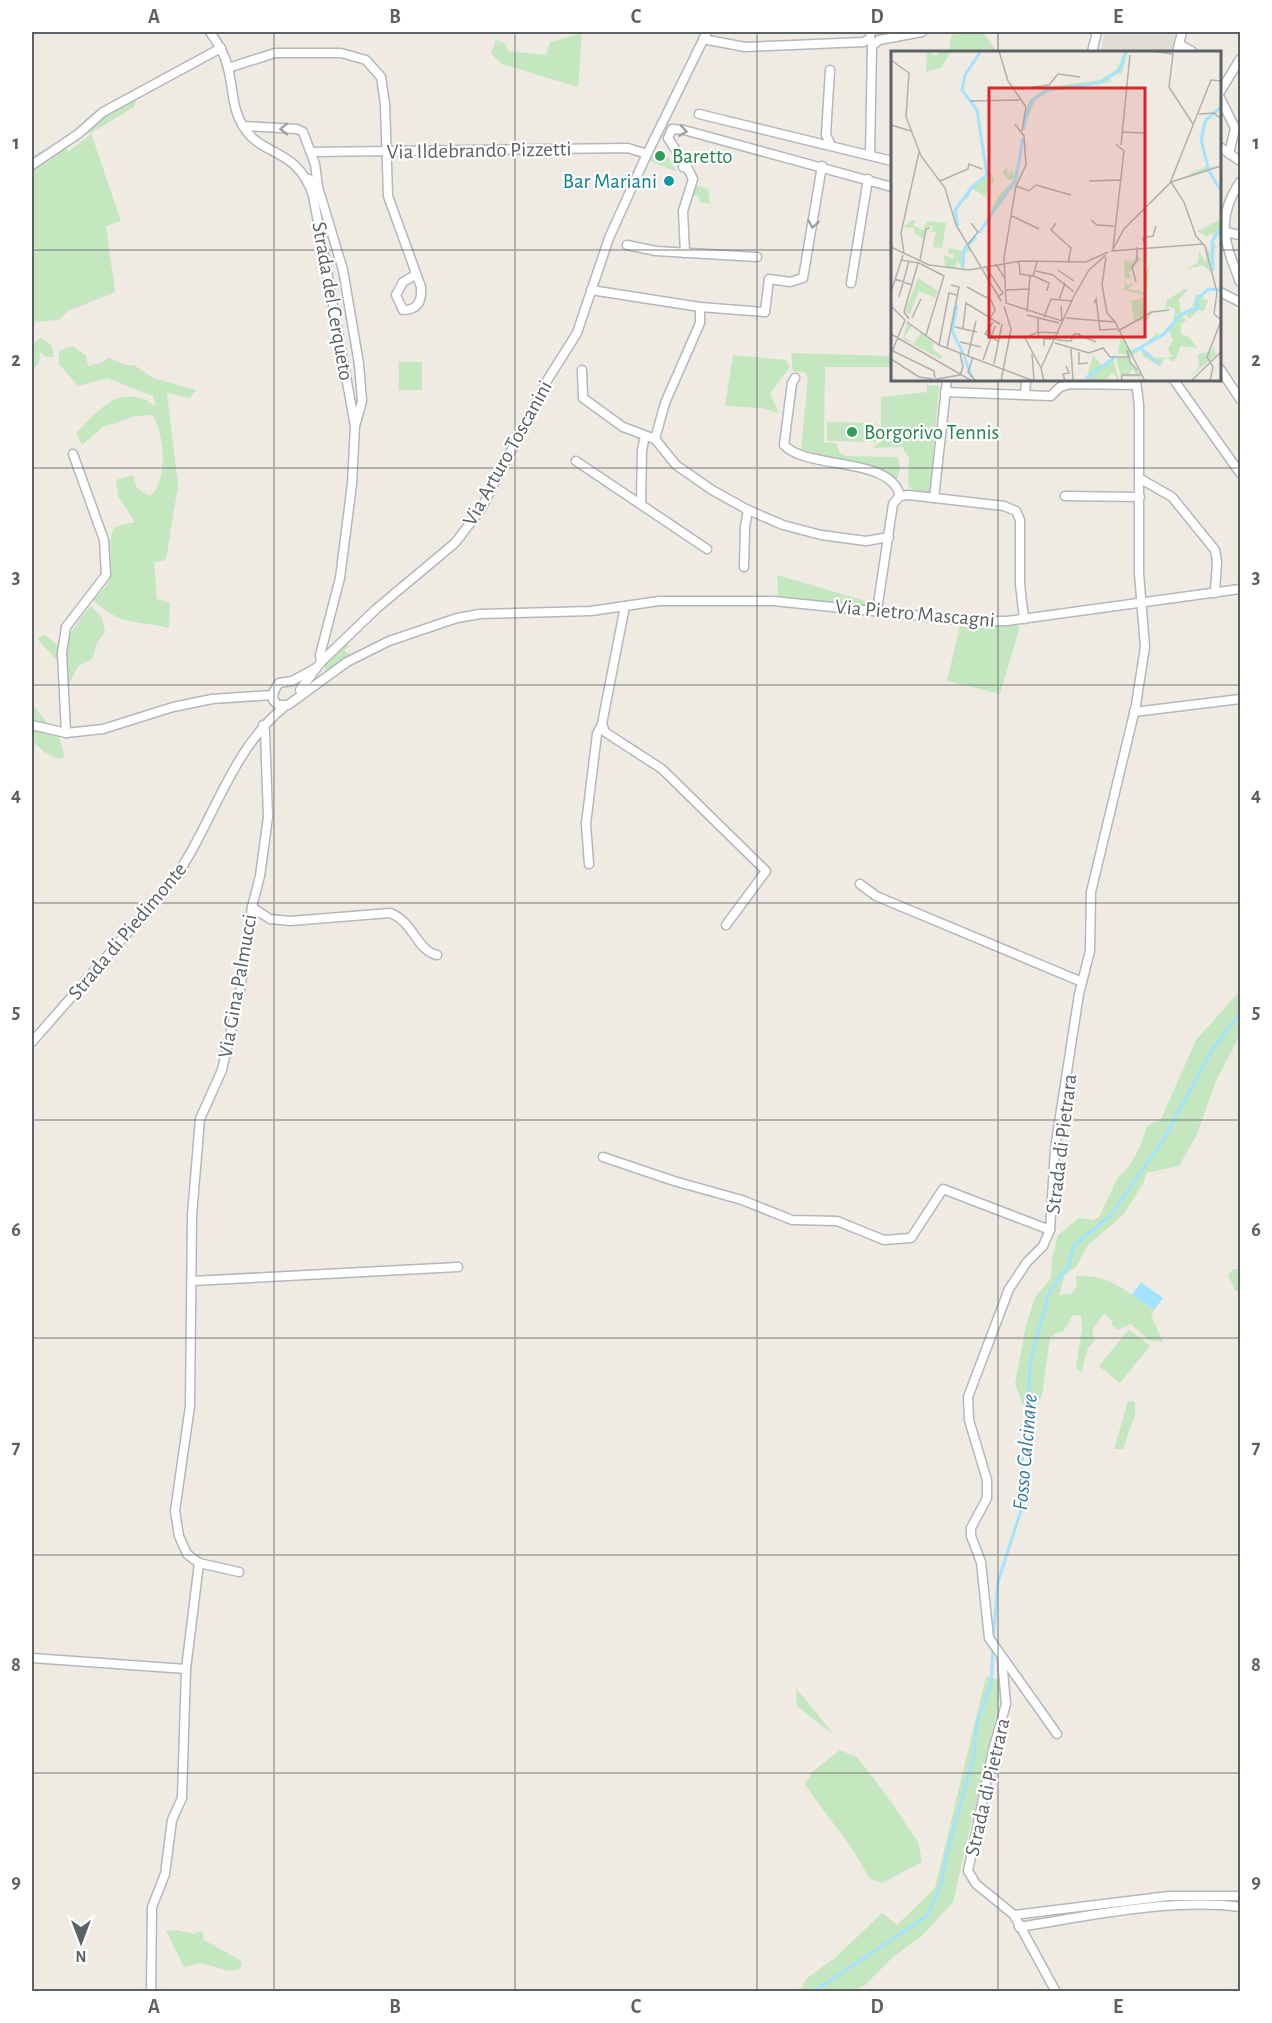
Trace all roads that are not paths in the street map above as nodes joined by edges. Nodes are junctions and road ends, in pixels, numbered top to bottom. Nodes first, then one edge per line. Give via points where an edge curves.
1 (210, 32) edge
2 (871, 32) edge
3 (922, 32) edge
4 (1097, 32) edge
5 (1182, 32) edge
6 (705, 35) edge
7 (221, 48) junction
8 (1178, 48) edge
9 (1092, 51) edge
10 (1240, 59) edge
11 (228, 68) junction
12 (830, 70) dead end
13 (1221, 90) edge
14 (1221, 100) edge
15 (699, 114) dead end
16 (1240, 119) edge
17 (243, 126) junction
18 (1235, 128) junction
19 (656, 139) junction
20 (831, 145) junction
21 (1221, 148) edge
22 (385, 151) junction
23 (311, 152) junction
24 (647, 154) junction
25 (1229, 154) junction
26 (870, 155) junction
27 (891, 161) edge
28 (1240, 161) edge
29 (32, 165) edge
30 (822, 166) junction
31 (688, 169) junction
32 (307, 178) junction
33 (868, 179) junction
34 (1240, 182) edge
35 (318, 187) junction
36 (891, 187) edge
37 (1226, 232) junction
38 (1240, 235) edge
39 (627, 245) dead end
40 (685, 253) junction
41 (757, 258) dead end
42 (415, 275) dead end
43 (1240, 282) edge
44 (851, 283) dead end
45 (591, 290) junction
46 (1221, 292) edge
47 (1240, 302) edge
48 (700, 307) junction
49 (582, 370) dead end
50 (1221, 370) edge
51 (795, 378) dead end
52 (947, 381) edge
53 (1026, 381) edge
54 (1175, 381) edge
55 (1136, 382) edge
56 (945, 392) junction
57 (1025, 395) junction
58 (1240, 399) edge
59 (355, 426) junction
60 (650, 437) junction
61 (73, 454) dead end
62 (576, 461) dead end
63 (1240, 473) edge
64 (1139, 478) junction
65 (900, 496) junction
66 (1065, 496) dead end
67 (1140, 497) junction
68 (934, 498) junction
69 (641, 503) junction
70 (748, 510) junction
71 (889, 537) junction
72 (707, 549) dead end
73 (744, 567) dead end
74 (1240, 589) edge
75 (1215, 593) junction
76 (1142, 602) junction
77 (625, 606) junction
78 (877, 610) junction
79 (1024, 619) junction
80 (318, 665) junction
81 (322, 679) junction
82 (295, 680) junction
83 (309, 681) junction
84 (300, 692) junction
85 (273, 697) junction
86 (1240, 699) edge
87 (284, 707) junction
88 (1134, 712) junction
89 (265, 723) junction
90 (602, 724) junction
91 (32, 725) edge
92 (66, 733) junction
93 (590, 864) dead end
94 (861, 884) dead end
95 (252, 907) junction
96 (726, 926) dead end
97 (437, 955) dead end
98 (1082, 982) junction
99 (32, 1042) edge
100 (603, 1157) dead end
101 (1050, 1230) junction
102 (458, 1267) dead end
103 (192, 1281) junction
104 (199, 1563) junction
105 (239, 1572) dead end
106 (32, 1658) edge
107 (1002, 1660) junction
108 (186, 1669) junction
109 (1057, 1734) dead end
110 (1240, 1896) edge
111 (1240, 1907) edge
112 (1014, 1915) junction
113 (1019, 1927) junction
114 (151, 1992) edge
115 (1056, 1992) edge

1 - 7 street
2 - 6 street via 864,42 745,47
3 - 26 street via 879,40 872,46
4 - 9 street
5 - 8 street
6 - 19 street, Via Arturo Toscanini
7 - 11 street
7 - 29 street via 103,112 78,135
10 - 13 street
11 - 17 street
11 - 22 street via 275,53 341,53 366,60 381,77
12 - 20 street via 826,135
14 - 18 street
15 - 20 street
16 - 18 street
23 -> 17 street, Strada del Cerqueto via 307,136 297,129
17 - 32 street via 256,140 300,168
18 - 25 street
19 - 24 street, Via Arturo Toscanini
19 - 31 street
20 - 26 street
21 - 25 street
22 - 23 street, Via Ildebrando Pizzetti
22 - 24 street, Via Ildebrando Pizzetti via 628,148
22 - 42 street via 388,196
23 - 35 street, Strada del Cerqueto
24 - 45 street, Via Arturo Toscanini via 609,238
25 - 28 street
26 - 27 street
31 -> 30 street via 668,138 672,129
30 - 33 street
30 -> 48 street via 803,278 790,282 769,279 765,312
31 - 40 street via 693,179 683,212
32 - 35 street
32 - 59 street, Strada del Cerqueto via 322,237
33 - 36 street
33 - 44 street
34 - 37 street via 1226,206
35 - 59 street, Strada del Cerqueto via 343,270 359,364 362,401
37 - 38 street
37 - 43 street
39 - 40 street
40 - 41 street
45 - 48 street
45 - 80 street, Via Arturo Toscanini via 578,333 548,379 481,509 455,543 376,609
46 - 47 street
48 - 60 street via 700,323
49 - 60 street via 583,398 623,427
50 - 58 street
51 - 65 street via 784,445 790,452 885,477 898,488
52 - 56 street
53 - 57 street
54 - 63 street
55 - 57 street via 1071,384 1060,387 1051,396
55 - 64 street, Strada di Pietrara
56 - 57 street
56 - 68 street
59 - 80 street, Strada del Cerqueto via 340,578
60 - 69 street via 642,450
60 - 70 street via 676,465
61 - 92 street via 104,540 106,575 66,627 62,653
62 - 69 street
64 - 67 street, Strada di Pietrara
64 - 75 street via 1172,497 1215,550
65 - 68 street
65 - 71 street via 893,504
66 - 67 street
67 - 76 street, Strada di Pietrara
68 - 79 street via 1004,506 1016,511 1020,520
69 - 72 street
70 - 71 street via 821,535 866,541
70 - 73 street
71 - 78 street
74 - 75 street, Via Pietro Mascagni
75 - 76 street, Via Pietro Mascagni
76 - 79 street, Via Pietro Mascagni
76 - 88 street, Strada di Pietrara via 1145,647
77 - 78 street, Via Pietro Mascagni via 659,601 773,602
77 - 81 street, Via Pietro Mascagni via 457,618 389,641
77 - 90 street
78 - 79 street, Via Pietro Mascagni via 971,621
80 - 82 street, Via Arturo Toscanini
80 - 83 street, Via Arturo Toscanini
81 - 83 street, Via Pietro Mascagni
81 - 84 street, Via Pietro Mascagni
82 - 83 street, Via Pietro Mascagni
82 - 84 street
82 - 85 street, Via Arturo Toscanini via 279,683
83 - 84 street, Via Arturo Toscanini
84 - 87 street, Strada di Piedimonte
85 - 87 street
85 - 89 street, Strada di Piedimonte
85 - 92 street via 212,699 104,729
86 - 88 street
87 - 89 street, Strada di Piedimonte
88 - 98 street, Strada di Pietrara via 1091,892 1090,951
89 - 95 street, Via Gina Palmucci via 268,817
89 - 99 street, Strada di Piedimonte via 248,744 190,856 172,882
90 - 93 street via 597,734 586,824
90 - 96 street via 605,732 662,769 766,872
91 - 92 street
94 - 98 street via 876,896
95 - 97 street via 270,919 290,921 390,913 402,918 426,949
95 - 103 street, Via Gina Palmucci via 240,991 222,1070 200,1119 192,1215
98 - 101 street, Strada di Pietrara via 1055,1149
100 - 101 street via 742,1200 792,1220 837,1221 884,1240 911,1239 944,1190
101 - 107 street, Strada di Pietrara via 1043,1246 1009,1289 968,1397 969,1420 987,1480 987,1498 973,1520 971,1536 981,1562 989,1638
102 - 103 street
103 - 104 street, Via Gina Palmucci via 190,1406 175,1511 187,1554
104 - 105 street
104 - 108 street
106 - 108 street
107 - 109 street, Strada di Pietrara
107 - 112 street, Strada di Pietrara via 1006,1704 968,1871 976,1884
108 - 114 street via 182,1798 172,1820 165,1874 152,1907
110 - 112 street via 1169,1896
111 - 113 street via 1176,1906
112 - 113 street, Strada di Pietrara
113 - 115 street, Strada di Pietrara

